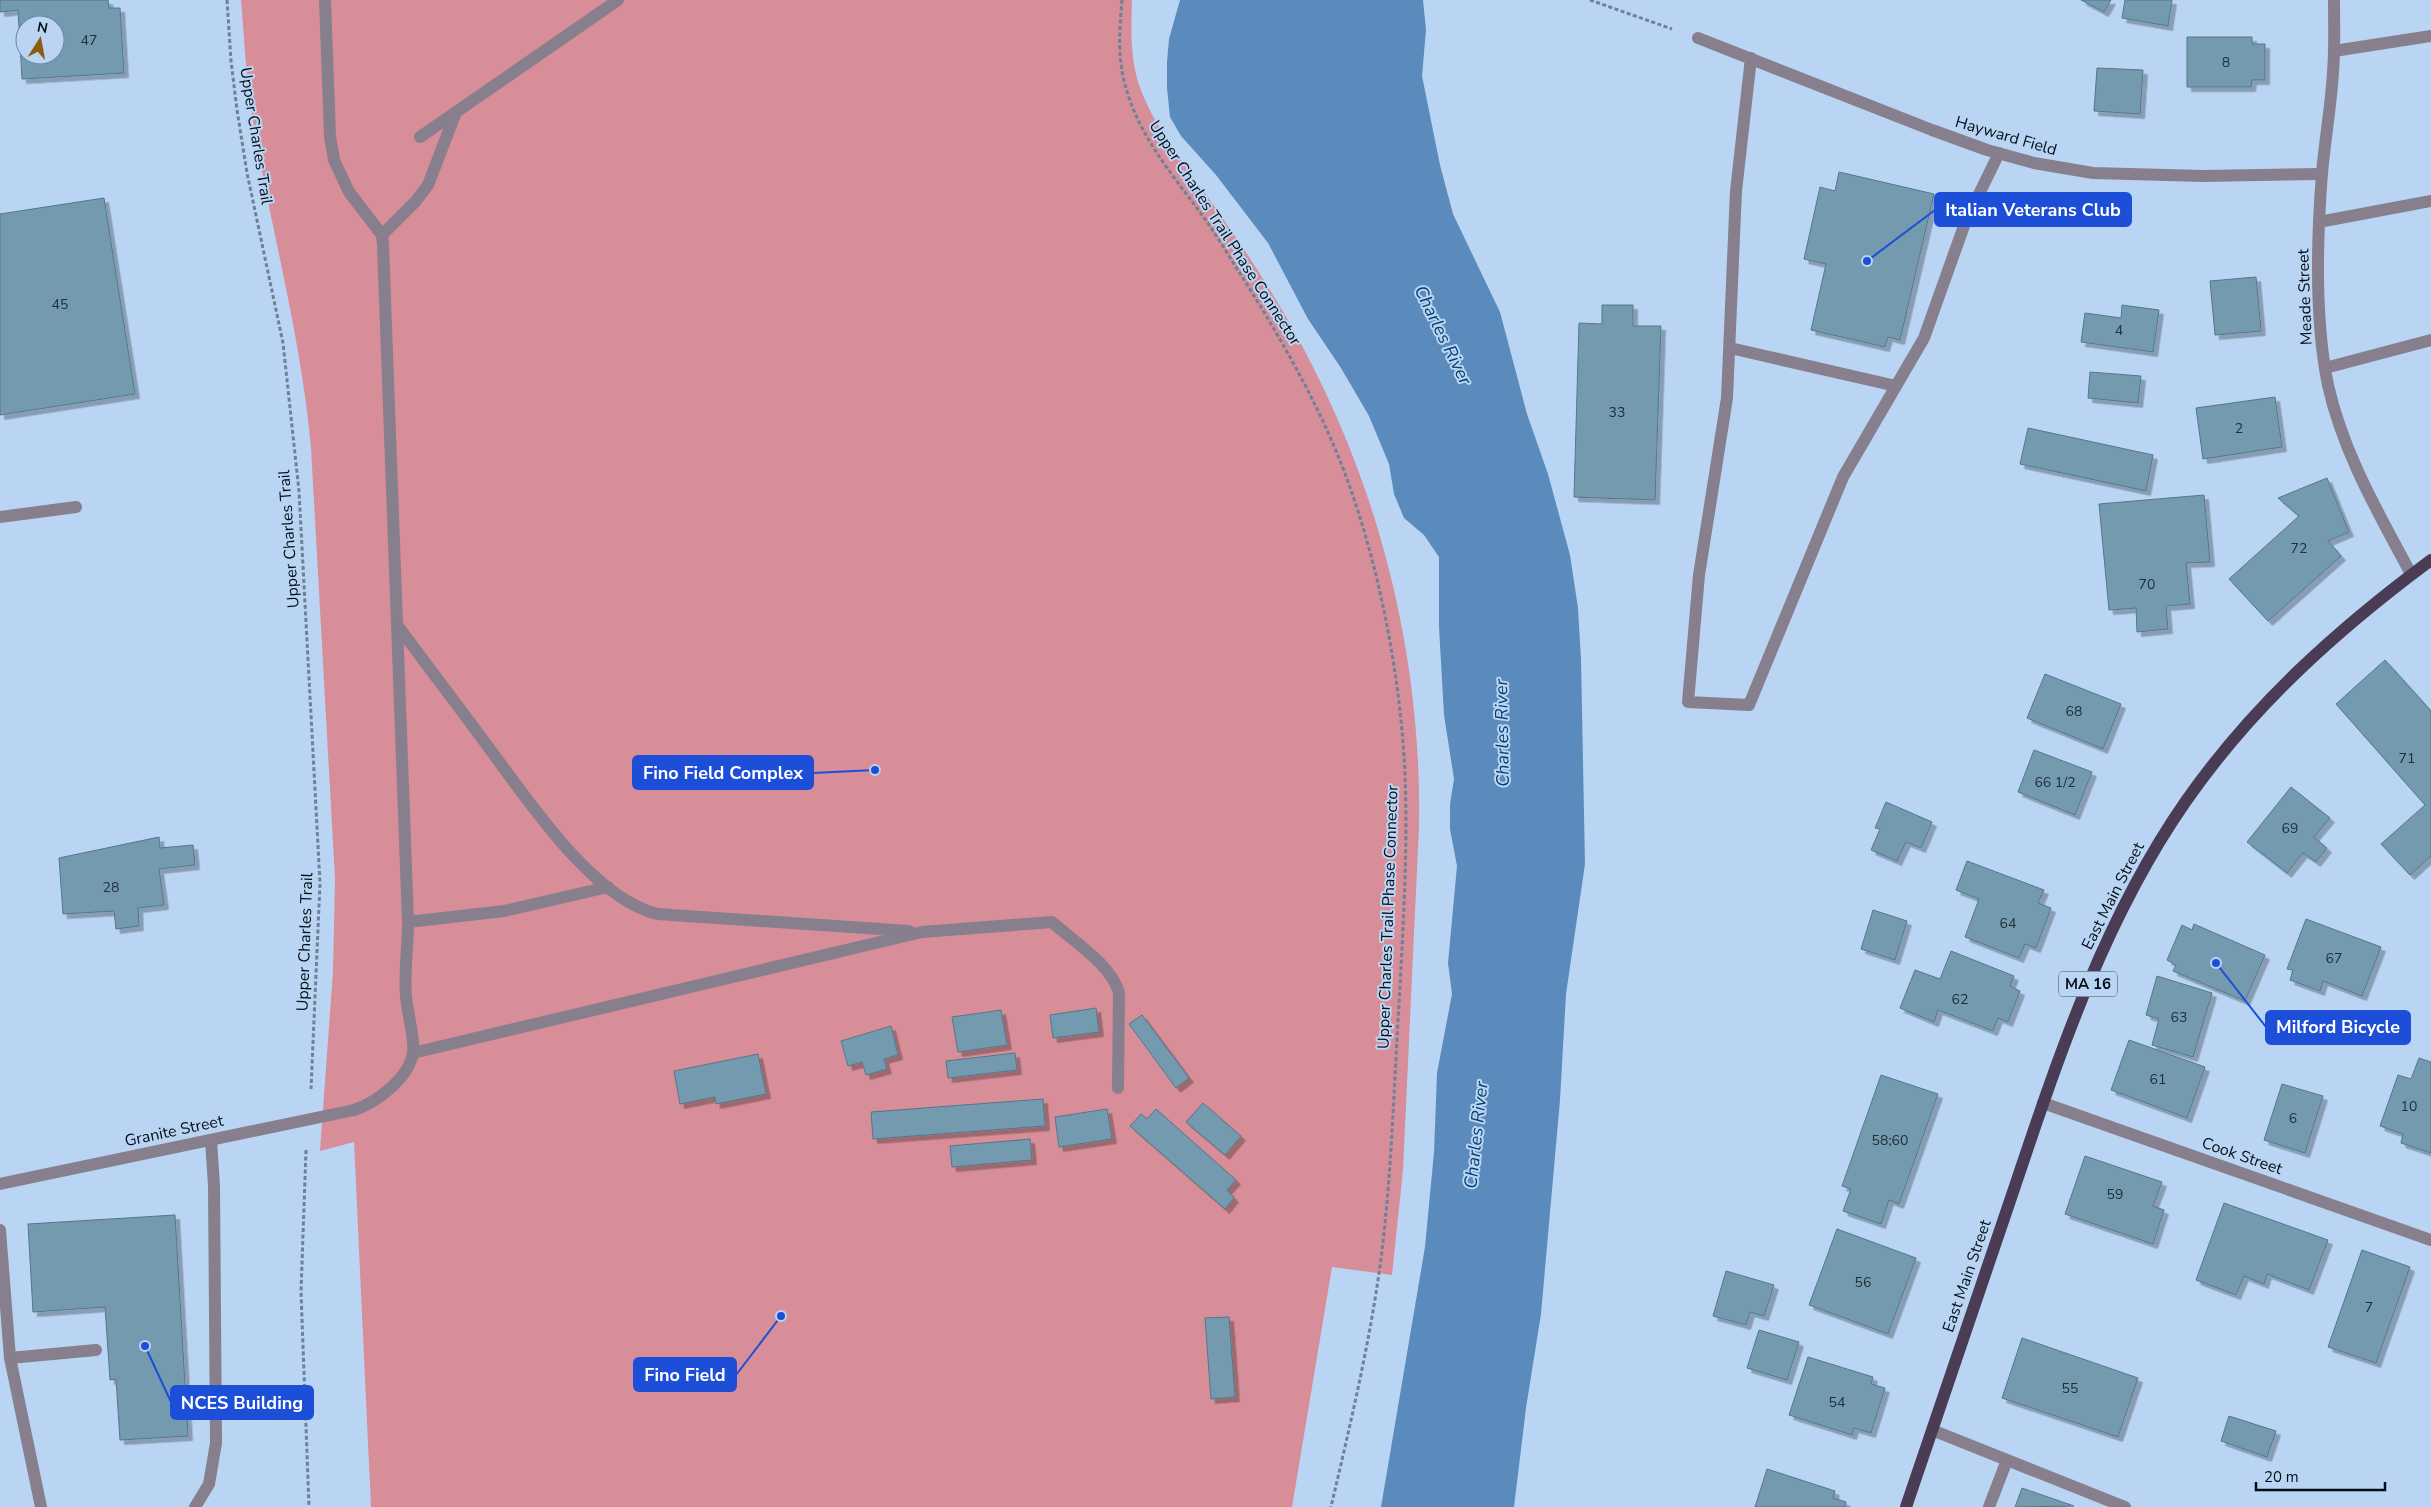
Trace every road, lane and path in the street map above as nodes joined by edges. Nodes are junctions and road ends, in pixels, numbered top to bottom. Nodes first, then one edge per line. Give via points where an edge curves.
1 (227, 0) edge
2 (324, 0) edge
3 (618, 0) edge
4 (1122, 0) edge
5 (1590, 0) edge
6 (2334, 0) edge
7 (2431, 36) edge
8 (1698, 38) joint
9 (2334, 51) junction
10 (1751, 58) junction
11 (456, 112) junction
12 (420, 137) dead end
13 (1998, 153) junction
14 (2322, 174) junction
15 (2431, 201) edge
16 (2319, 222) junction
17 (382, 235) junction
18 (2431, 340) edge
19 (1730, 348) junction
20 (2325, 368) junction
21 (1896, 386) junction
22 (76, 507) dead end
23 (0, 517) edge
24 (2431, 560) edge
25 (2411, 574) junction
26 (398, 626) junction
27 (608, 887) junction
28 (408, 922) junction
29 (922, 932) junction
30 (413, 1053) junction
31 (312, 1082) dead end
32 (1118, 1088) dead end
33 (2043, 1103) junction
34 (211, 1140) junction
35 (305, 1154) dead end
36 (0, 1184) edge
37 (0, 1230) edge
38 (2431, 1240) edge
39 (96, 1350) dead end
40 (10, 1358) junction
41 (1932, 1430) junction
42 (2007, 1460) junction
43 (42, 1507) edge
44 (195, 1507) edge
45 (309, 1507) edge
46 (1331, 1507) edge
47 (1906, 1507) edge
48 (1989, 1507) edge
49 (2125, 1507) edge

1 - 31 path, Upper Charles Trail via 233,78 244,152 287,371 300,500 320,883
2 - 17 street via 334,160 348,192
3 - 11 street
4 - 46 path, Upper Charles Trail Phase Connector via 1122,69 1140,125 1154,151 1207,222 1260,306 1285,348 1337,454 1357,510 1380,594 1399,711 1405,770 1406,858 1389,1184 1370,1324
5 - 8 path
6 - 9 street, Meade Street
7 - 9 street
8 - 10 street, Hayward Field
9 - 14 street, Meade Street
10 - 13 street, Hayward Field
10 - 19 street via 1736,191
11 - 12 street
11 - 17 street via 426,190
13 - 14 street, Hayward Field via 2034,163 2093,172 2202,176
13 - 21 street via 1965,223 1924,338
14 - 16 street, Meade Street
15 - 16 street
16 - 20 street, Meade Street
17 - 26 street
18 - 20 street
19 - 21 street
19 - 21 street via 1727,398 1699,575 1688,702 1749,705 1843,477
20 - 25 street, Meade Street via 2334,408 2350,454
22 - 23 street
24 - 25 main road, East Main Street / MA 16
25 - 33 main road, East Main Street / MA 16 via 2327,644 2266,701 2186,802 2148,860 2105,946 2077,1010
26 - 27 street via 543,820
26 - 28 street
27 - 28 street via 504,911
27 - 29 street via 634,906 657,914
28 - 30 street via 406,988
29 - 30 street
29 - 32 street via 1052,922 1106,969 1117,985
30 - 34 street, Granite Street via 390,1090 379,1099 354,1110
33 - 38 street, Cook Street
33 - 41 main road, East Main Street / MA 16
34 - 36 street, Granite Street
34 - 44 street via 216,1444 209,1484
35 - 45 path via 301,1292
37 - 40 street
39 - 40 street
40 - 43 street
41 - 42 street
41 - 47 main road, East Main Street / MA 16
42 - 48 street
42 - 49 street

